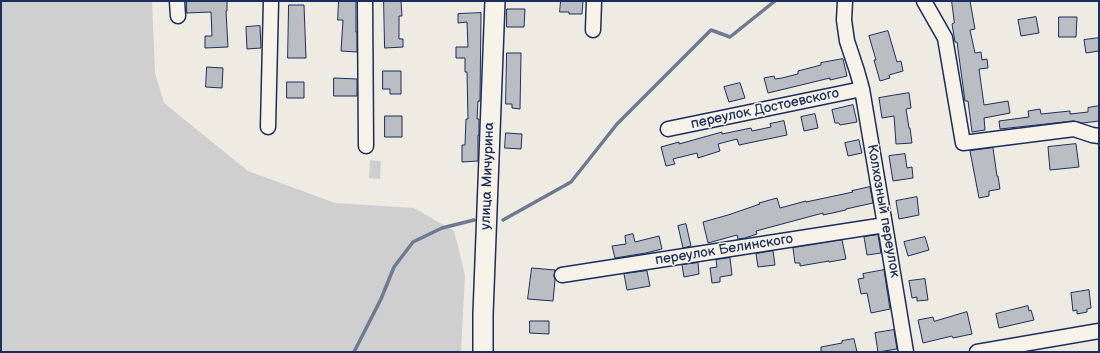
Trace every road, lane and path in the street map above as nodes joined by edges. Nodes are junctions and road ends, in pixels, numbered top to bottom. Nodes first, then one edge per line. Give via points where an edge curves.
1 (177, 1) edge
2 (271, 1) edge
3 (365, 1) edge
4 (495, 1) edge
5 (594, 1) edge
6 (845, 1) edge
7 (924, 1) edge
8 (178, 16) dead end
9 (593, 30) dead end
10 (862, 89) junction
11 (268, 127) dead end
12 (668, 129) dead end
13 (1099, 136) edge
14 (366, 146) dead end
15 (885, 225) junction
16 (562, 275) dead end
17 (1099, 331) edge
18 (483, 352) edge
19 (906, 352) edge
20 (977, 352) edge

1 - 8 street
2 - 11 street
3 - 14 street
4 - 18 street, улица Мичурина
5 - 9 street
6 - 10 street, Колхозный переулок via 847,41
7 - 13 street via 945,38 963,143 1074,129
10 - 12 street, переулок Достоевского
10 - 15 street, Колхозный переулок
15 - 16 street, переулок Белинского
15 - 19 street, Колхозный переулок
17 - 20 street

